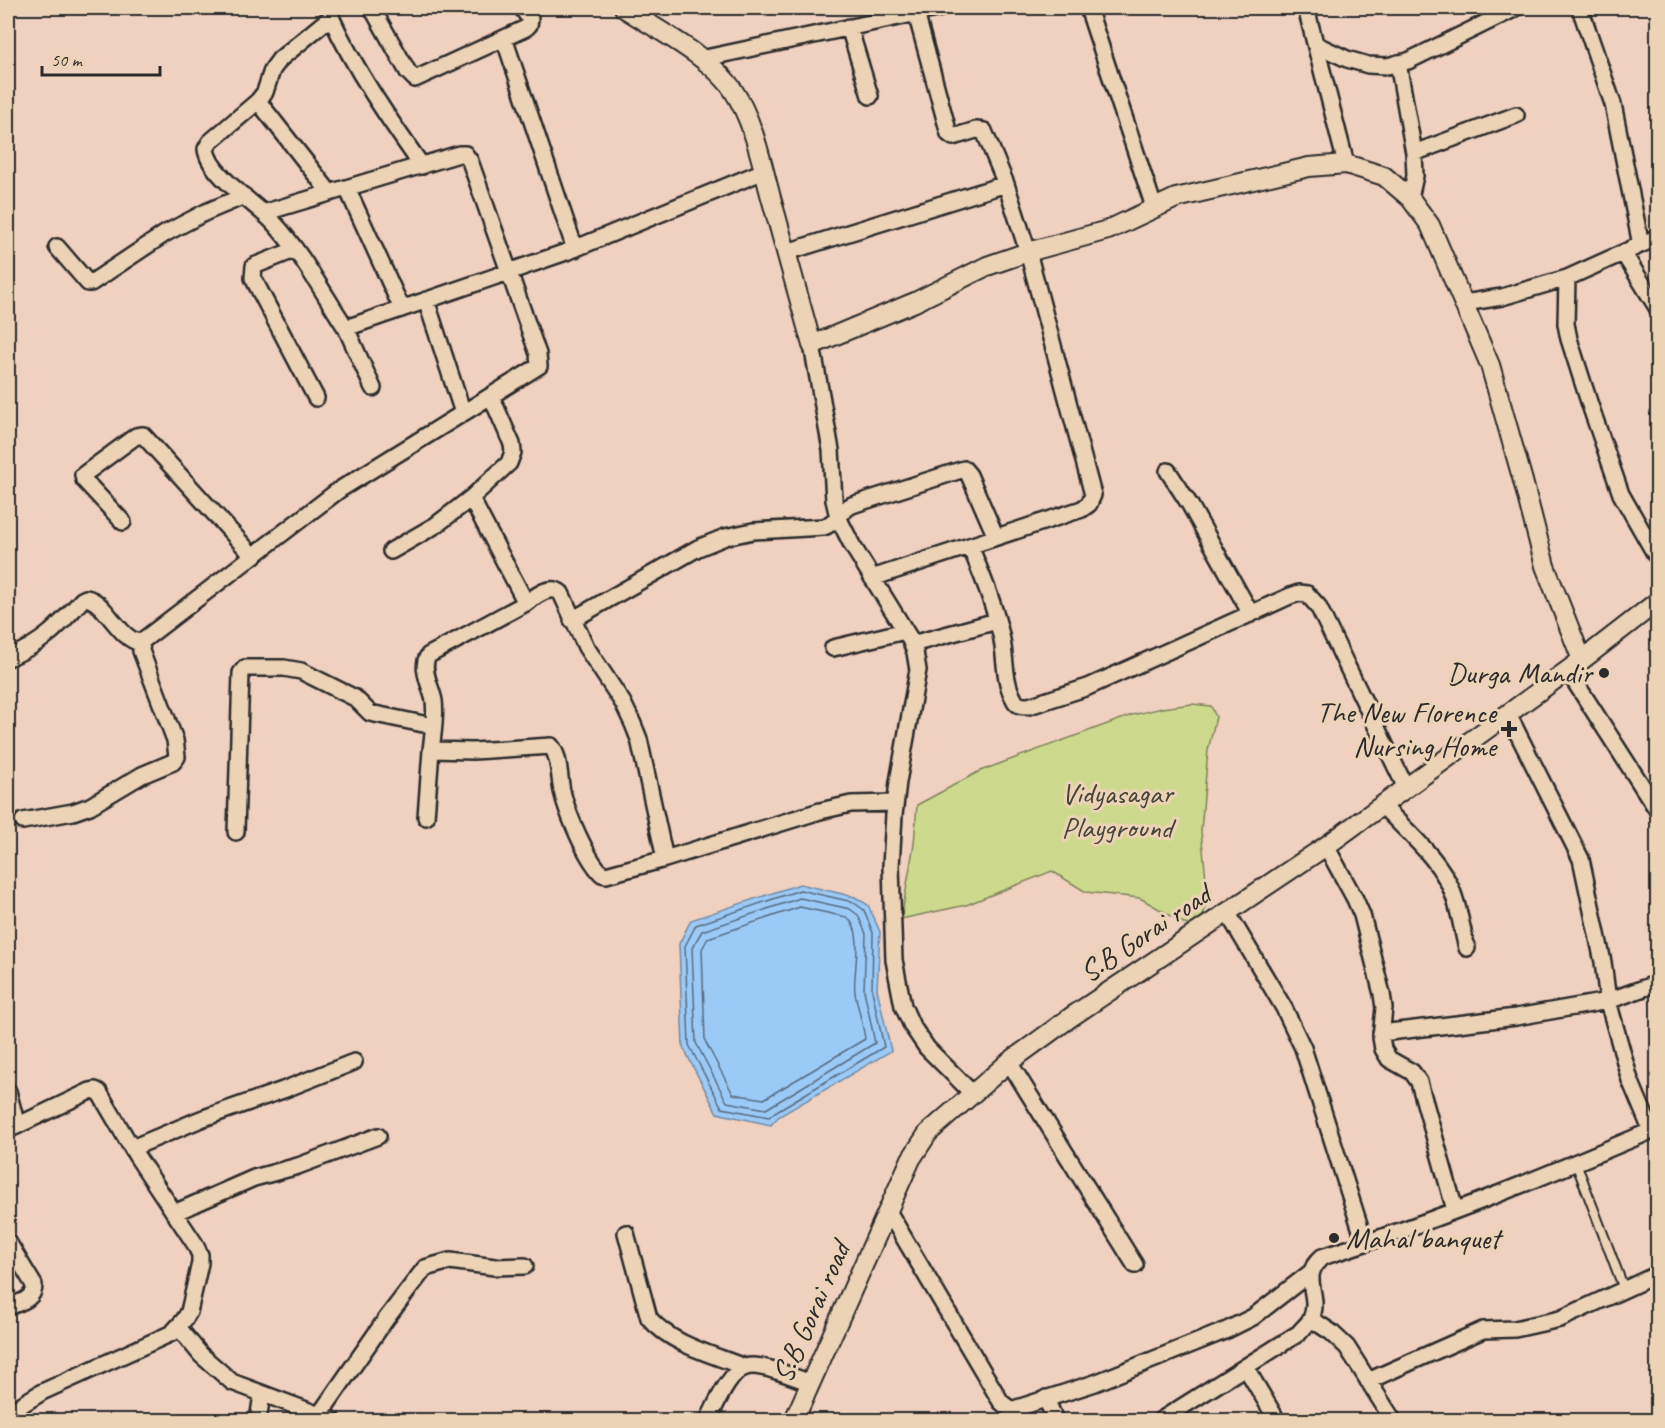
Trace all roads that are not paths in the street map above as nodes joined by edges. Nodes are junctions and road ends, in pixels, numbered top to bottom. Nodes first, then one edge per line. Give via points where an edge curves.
1 (372, 8) edge
2 (522, 8) edge
3 (624, 8) edge
4 (941, 8) edge
5 (1088, 8) edge
6 (1306, 8) edge
7 (1516, 8) edge
8 (1580, 8) edge
9 (331, 12) edge
10 (916, 13) junction
11 (1489, 14) edge
12 (849, 27) junction
13 (504, 38) junction
14 (1317, 45) junction
15 (701, 59) junction
16 (1398, 63) junction
17 (870, 96) dead end
18 (258, 101) junction
19 (1515, 115) dead end
20 (1414, 153) junction
21 (1346, 164) junction
22 (422, 166) junction
23 (764, 171) junction
24 (1006, 184) junction
25 (347, 188) junction
26 (330, 193) junction
27 (244, 196) junction
28 (1410, 198) junction
29 (1154, 207) junction
30 (263, 213) junction
31 (1658, 237) edge
32 (1641, 245) junction
33 (57, 247) dead end
34 (575, 249) junction
35 (294, 250) junction
36 (787, 252) junction
37 (1028, 252) junction
38 (1624, 254) junction
39 (508, 272) junction
40 (1567, 278) junction
41 (426, 300) junction
42 (1464, 303) junction
43 (402, 309) junction
44 (1658, 309) edge
45 (346, 328) junction
46 (813, 345) junction
47 (373, 388) dead end
48 (491, 396) junction
49 (316, 398) dead end
50 (464, 413) junction
51 (1168, 471) dead end
52 (471, 498) junction
53 (838, 517) junction
54 (123, 522) dead end
55 (996, 537) junction
56 (970, 546) junction
57 (391, 551) dead end
58 (253, 556) junction
59 (1658, 559) edge
60 (872, 578) junction
61 (526, 603) junction
62 (1657, 604) edge
63 (1251, 614) junction
64 (572, 620) junction
65 (998, 621) junction
66 (909, 638) junction
67 (141, 643) junction
68 (833, 648) dead end
69 (8, 658) edge
70 (1575, 665) junction
71 (1508, 714) junction
72 (434, 726) junction
73 (431, 750) junction
74 (1406, 788) junction
75 (895, 803) junction
76 (1382, 805) junction
77 (1658, 811) edge
78 (426, 817) dead end
79 (23, 821) dead end
80 (236, 832) dead end
81 (1326, 846) junction
82 (665, 859) junction
83 (1227, 912) junction
84 (1467, 948) dead end
85 (1658, 983) edge
86 (1608, 1001) junction
87 (1381, 1033) junction
88 (354, 1062) dead end
89 (1009, 1062) junction
90 (8, 1091) edge
91 (973, 1094) junction
92 (12, 1128) edge
93 (1654, 1129) edge
94 (378, 1136) dead end
95 (132, 1148) junction
96 (1576, 1163) junction
97 (1455, 1210) junction
98 (888, 1211) junction
99 (174, 1213) junction
100 (626, 1233) dead end
101 (8, 1242) edge
102 (1365, 1243) junction
103 (1135, 1265) dead end
104 (525, 1266) dead end
105 (1310, 1273) junction
106 (1657, 1274) edge
107 (1624, 1289) junction
108 (8, 1307) edge
109 (1311, 1319) junction
110 (178, 1327) junction
111 (744, 1367) junction
112 (1246, 1368) junction
113 (1368, 1381) junction
114 (811, 1383) junction
115 (262, 1395) junction
116 (1046, 1398) junction
117 (8, 1417) edge
118 (327, 1417) edge
119 (258, 1420) edge
120 (708, 1420) edge
121 (794, 1420) edge
122 (1055, 1420) edge
123 (1161, 1420) edge
124 (1277, 1420) edge
125 (1392, 1420) edge

1 - 13 street via 415,79
2 - 13 street via 530,19 529,25
3 - 15 street
4 - 10 street
5 - 29 street
6 - 14 street
7 - 11 street
8 - 32 street via 1613,104
9 - 18 street via 280,59
9 - 22 street via 343,44 382,110
10 - 12 street
10 - 24 street via 949,134 984,131
11 - 16 street
12 - 15 street
12 - 17 street
13 - 34 street
14 - 16 street via 1368,65
14 - 21 street
15 - 23 street via 733,90
16 - 20 street
18 - 26 street
18 - 27 street via 206,149 211,164
19 - 20 street
20 - 28 street via 1415,176
21 - 28 street via 1383,176
21 - 29 street via 1309,167 1176,198
22 - 25 street
22 - 39 street via 459,154 468,157
23 - 34 street
23 - 36 street
24 - 36 street
24 - 37 street
25 - 26 street
25 - 43 street
26 - 30 street
27 - 30 street
27 - 33 street via 165,233 95,282 88,282
28 - 42 street via 1430,225
29 - 37 street via 1108,230
30 - 35 street
31 - 32 street
32 - 38 street
34 - 39 street
35 - 45 street
35 - 49 street via 254,266 253,278
36 - 46 street
37 - 46 street via 987,266 915,302
37 - 55 street via 1092,500 1082,509
38 - 40 street
38 - 44 street
39 - 41 street
39 - 48 street via 540,360 539,366
40 - 42 street via 1502,297
40 - 59 street via 1566,324 1590,405 1621,494
41 - 43 street
41 - 50 street
42 - 70 street via 1490,365
43 - 45 street
45 - 47 street
46 - 53 street
48 - 50 street
48 - 52 street via 513,452 509,463
50 - 58 street via 339,490
51 - 63 street
52 - 57 street via 436,525
52 - 61 street
53 - 55 street via 852,506 964,469
53 - 60 street
53 - 64 street via 824,527 753,531 725,537 698,548
54 - 58 street via 83,475 136,436 143,435
55 - 56 street
56 - 60 street
56 - 65 street
58 - 67 street
60 - 66 street
61 - 64 street via 547,590 557,589
61 - 72 street via 426,659
62 - 70 street, S.B Gorai road
63 - 65 street via 1088,687 1029,706 1016,703 1009,689
63 - 74 street via 1299,593 1313,599
64 - 82 street via 633,724
65 - 66 street
66 - 68 street
66 - 75 street via 918,670
67 - 69 street via 128,638 95,602 86,598 41,641
67 - 79 street via 175,740 177,757 90,806
70 - 71 street, S.B Gorai road
70 - 77 street
71 - 74 street, S.B Gorai road
71 - 86 street via 1581,859
72 - 73 street
72 - 80 street via 370,713 355,698 301,671 245,668 241,673
73 - 78 street
73 - 82 street via 551,746 570,818 602,874
74 - 76 street, S.B Gorai road
75 - 82 street via 851,804 820,811
75 - 91 street via 891,866 894,960 903,1006 927,1048
76 - 81 street, S.B Gorai road
76 - 84 street via 1446,879
81 - 83 street, S.B Gorai road
81 - 87 street via 1362,915 1383,994
83 - 89 street, S.B Gorai road
83 - 102 street via 1303,1048
85 - 86 street
86 - 87 street via 1516,1017
86 - 93 street via 1630,1080
87 - 97 street via 1389,1059 1412,1072 1419,1082
88 - 95 street
89 - 91 street, S.B Gorai road
89 - 103 street
90 - 92 street
91 - 98 street, S.B Gorai road via 928,1133 911,1159
92 - 95 street via 95,1090
93 - 96 street
94 - 99 street via 254,1178
95 - 99 street
96 - 97 street
96 - 107 lane
97 - 102 street
98 - 114 street, S.B Gorai road
98 - 116 street via 1000,1402 1011,1410
99 - 110 street via 200,1255 189,1312
100 - 111 street via 650,1318 656,1326 669,1337
101 - 108 street via 34,1285 34,1293
102 - 105 street via 1322,1257
104 - 118 street via 495,1268 450,1261 425,1268 386,1319
105 - 109 street via 1314,1303
105 - 116 street via 1253,1317 1227,1330 1095,1383
106 - 107 street
107 - 113 street via 1560,1319 1515,1329 1483,1330
109 - 112 street via 1299,1333
109 - 113 street via 1347,1347
110 - 115 street via 232,1382
110 - 117 street via 42,1392
111 - 114 street via 757,1366
111 - 120 street via 722,1393
112 - 123 street
112 - 124 street
113 - 125 street
114 - 121 street, S.B Gorai road
115 - 118 street
115 - 119 street
116 - 122 street

